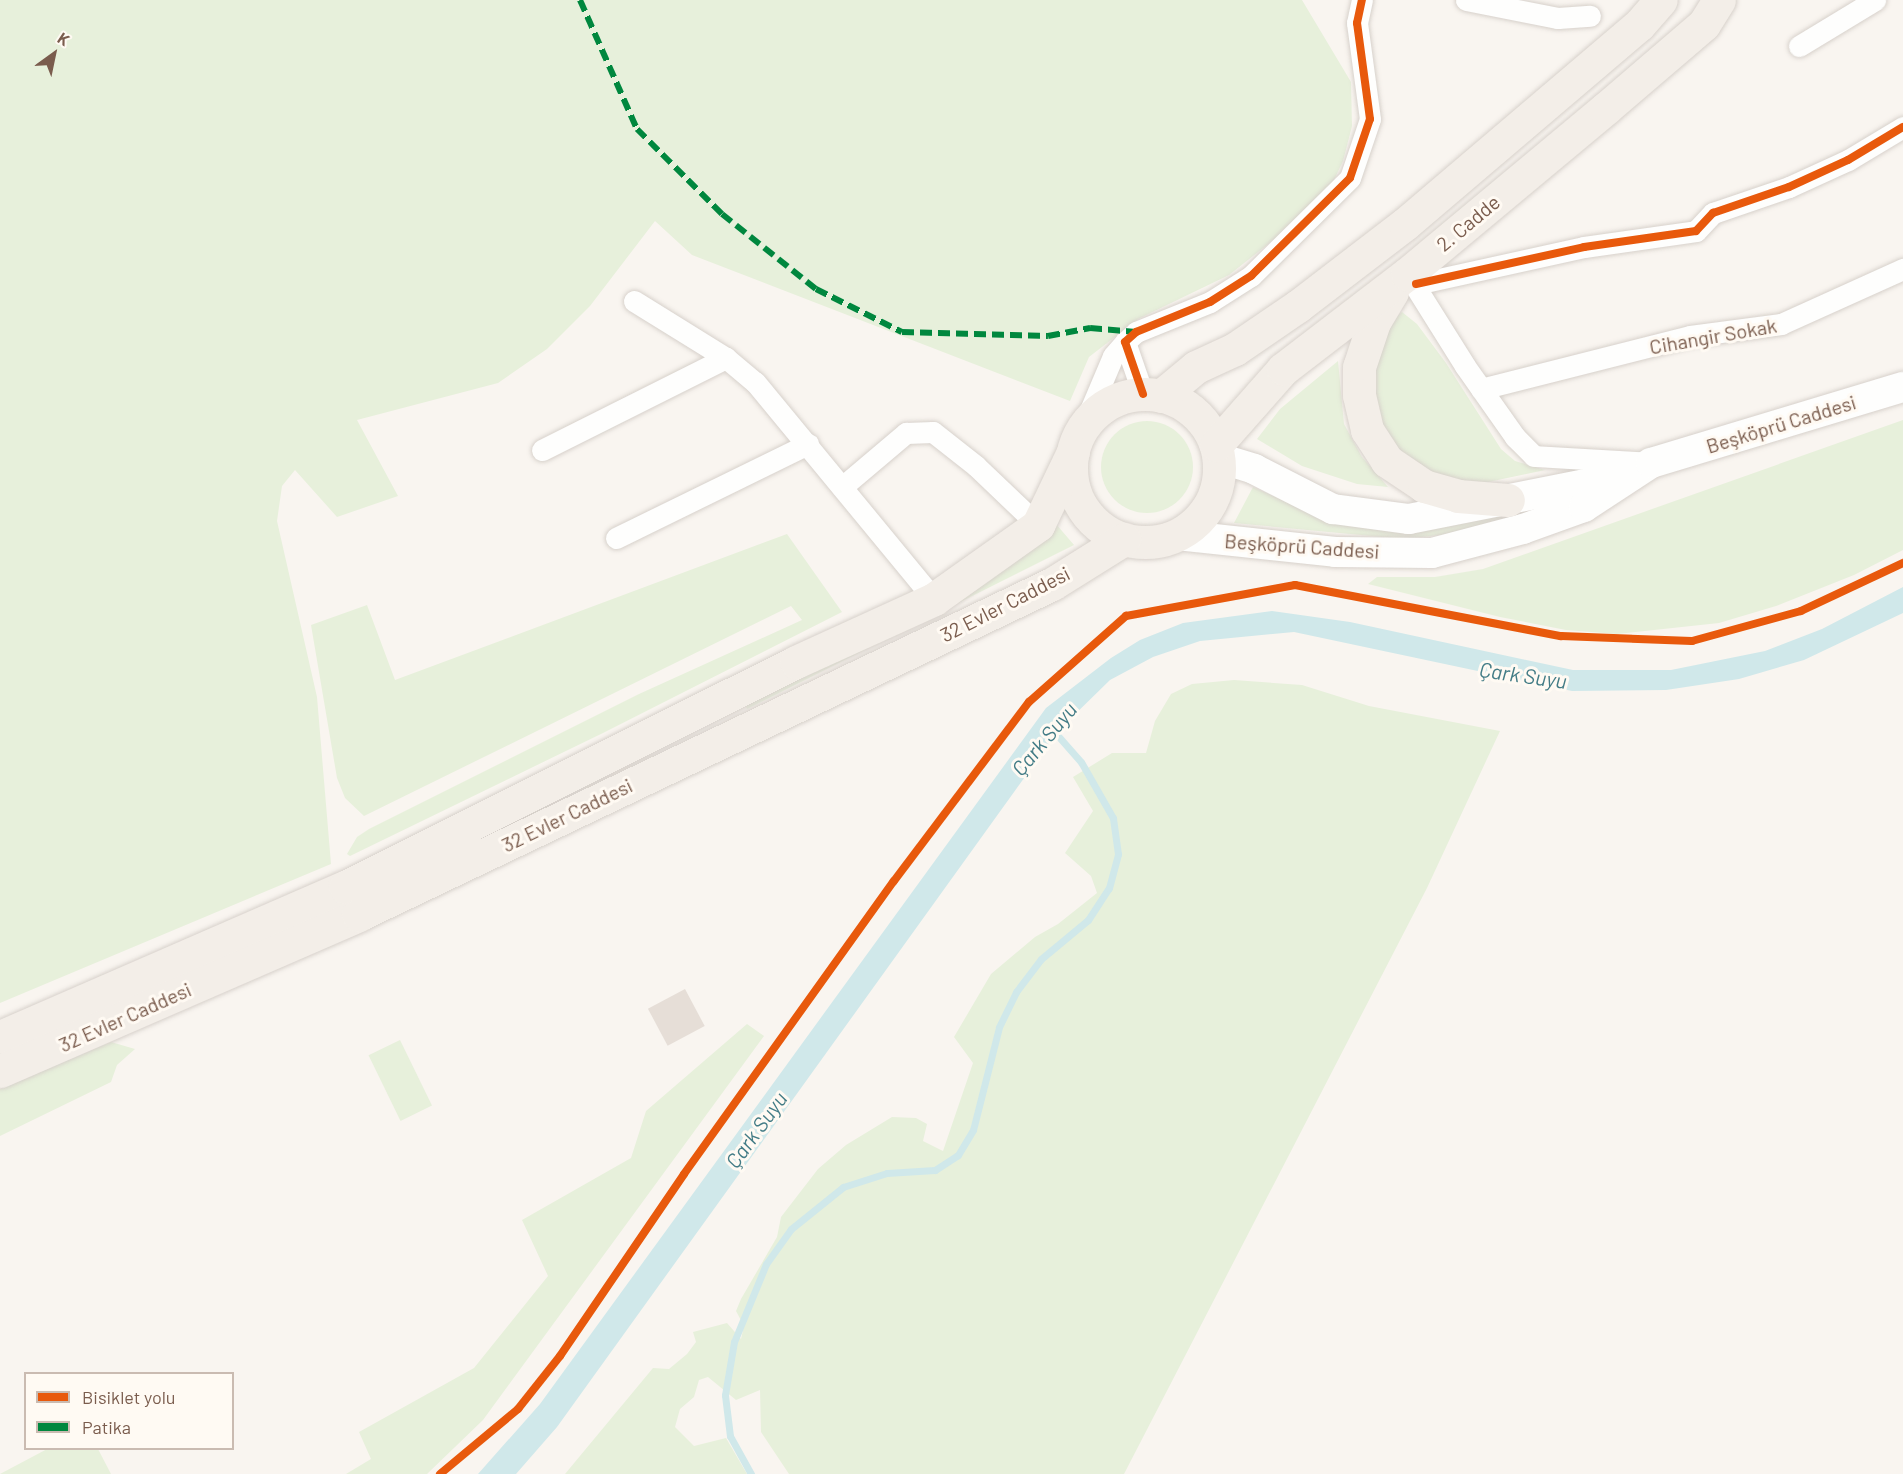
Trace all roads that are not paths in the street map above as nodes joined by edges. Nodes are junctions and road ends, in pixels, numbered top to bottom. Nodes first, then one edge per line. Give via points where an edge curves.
1 (1362, 0) edge
2 (1466, 0) edge
3 (1661, 0) edge
4 (1719, 0) edge
5 (1875, 0) edge
6 (1590, 16) dead end
7 (1799, 46) dead end
8 (1903, 127) edge
9 (1903, 269) edge
10 (1407, 280) junction
11 (634, 300) dead end
12 (1125, 342) junction
13 (726, 358) junction
14 (1903, 387) edge
15 (1481, 389) junction
16 (1152, 395) junction
17 (1078, 440) junction
18 (808, 444) junction
19 (542, 450) dead end
20 (1217, 452) junction
21 (1639, 470) junction
22 (842, 487) junction
23 (1508, 500) junction
24 (1038, 525) junction
25 (1177, 535) junction
26 (616, 538) dead end
27 (1124, 539) junction
28 (934, 599) junction
29 (0, 1037) edge
30 (0, 1071) edge

1 - 12 street via 1358,23 1370,119 1350,178 1251,276 1210,302 1136,332
2 - 6 street via 1558,18
3 - 16 main road, 2. Cadde via 1639,25 1405,224 1235,349 1196,367
4 - 10 main road, 2. Cadde via 1704,24
5 - 7 street
8 - 10 street via 1848,160 1789,187 1713,213 1696,231
9 - 15 street, Cihangir Sokak via 1781,324 1690,336
10 - 15 street
10 - 20 main road, 2. Cadde via 1283,369
10 - 23 main road via 1374,322 1359,367 1359,395 1367,430 1387,461 1424,486 1458,496
11 - 13 street
12 - 16 street
12 - 17 street via 1113,356
13 - 18 street via 755,382
13 - 19 street
14 - 21 main road, Beşköprü Caddesi
15 - 21 street via 1515,437 1534,456
16 - 17 main road via 1119,399 1098,411
16 - 20 main road via 1191,411 1204,422
17 - 24 main road, 32 Evler Caddesi
17 - 27 main road via 1071,474 1082,505 1104,530
18 - 22 street
18 - 26 street
20 - 23 main road, Beşköprü Caddesi via 1333,509 1409,519
20 - 25 main road via 1218,482 1211,504 1197,522
21 - 23 main road, Beşköprü Caddesi
21 - 25 main road, Beşköprü Caddesi via 1584,507 1523,529 1432,553 1335,552
22 - 24 street via 906,434 933,432 976,466
22 - 28 street
24 - 28 main road, 32 Evler Caddesi via 1019,543
25 - 27 main road via 1142,542
27 - 30 main road, 32 Evler Caddesi via 1052,584 358,915
28 - 29 main road, 32 Evler Caddesi via 796,662 345,887

